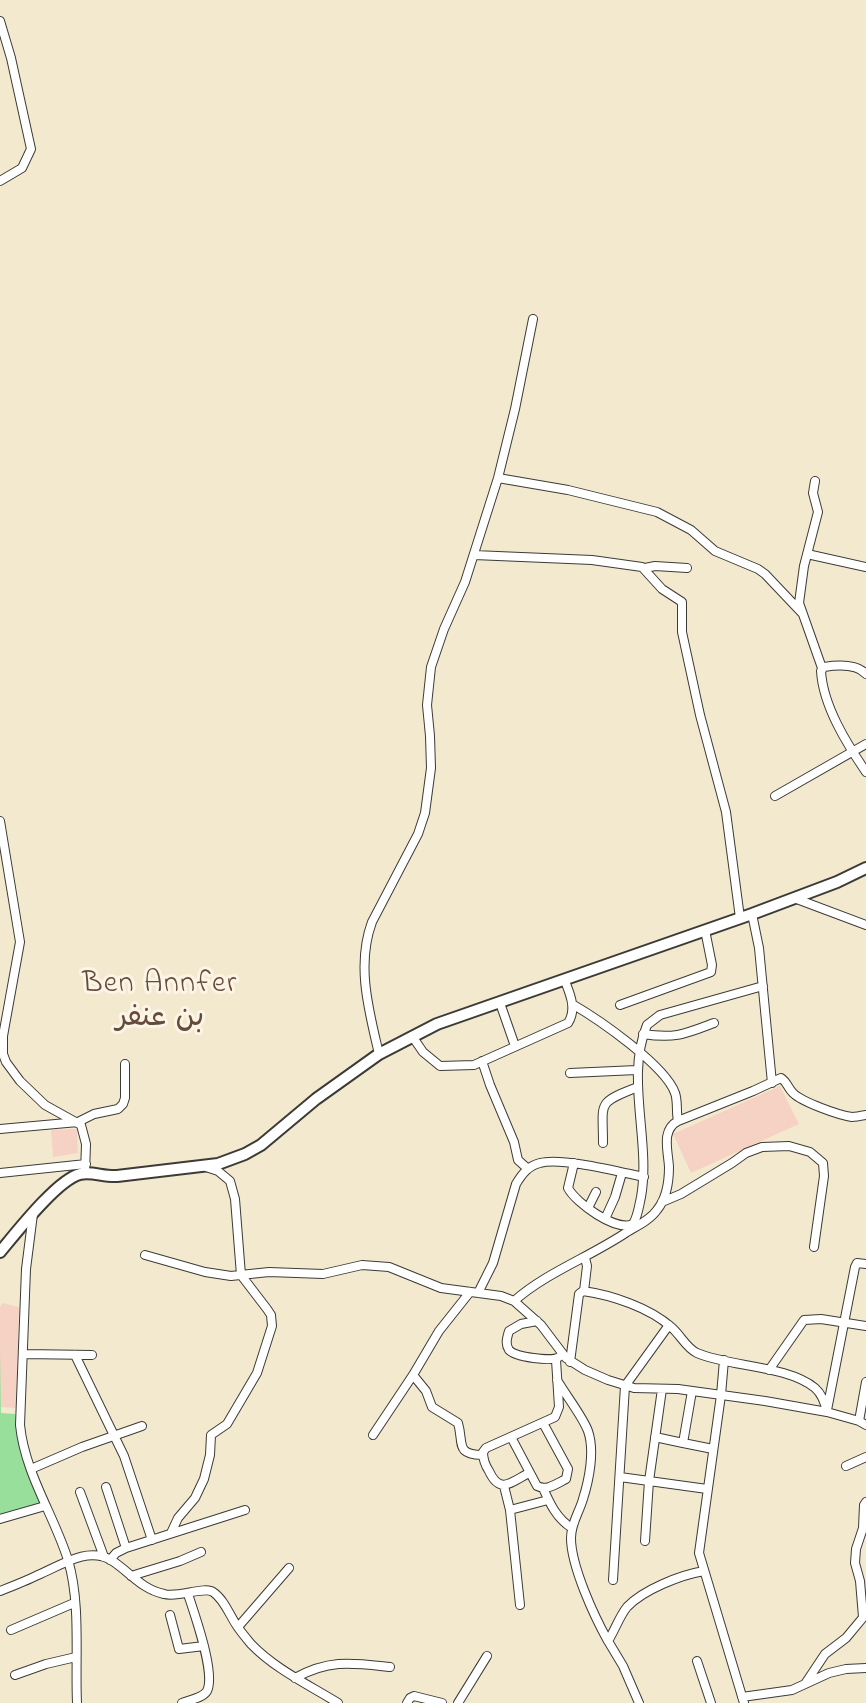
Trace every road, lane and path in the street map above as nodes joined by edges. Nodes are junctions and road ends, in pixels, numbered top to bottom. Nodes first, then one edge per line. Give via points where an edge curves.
1 (0, 21) edge
2 (0, 181) edge
3 (533, 319) dead end
4 (498, 478) junction
5 (815, 481) dead end
6 (807, 554) junction
7 (474, 555) junction
8 (866, 567) edge
9 (645, 568) junction
10 (687, 568) dead end
11 (802, 613) junction
12 (822, 668) junction
13 (866, 674) edge
14 (866, 744) edge
15 (852, 752) junction
16 (866, 772) edge
17 (776, 796) dead end
18 (0, 821) edge
19 (0, 850) edge
20 (6, 858) junction
21 (866, 868) edge
22 (794, 898) junction
23 (752, 914) junction
24 (740, 918) junction
25 (866, 925) edge
26 (705, 930) junction
27 (565, 981) junction
28 (763, 986) junction
29 (500, 1003) junction
30 (572, 1004) junction
31 (620, 1005) dead end
32 (4, 1008) edge
33 (714, 1023) dead end
34 (643, 1034) junction
35 (412, 1036) junction
36 (515, 1046) junction
37 (640, 1052) junction
38 (380, 1054) junction
39 (482, 1061) junction
40 (125, 1064) dead end
41 (637, 1070) junction
42 (570, 1073) dead end
43 (772, 1083) junction
44 (638, 1087) junction
45 (866, 1115) edge
46 (678, 1121) junction
47 (78, 1122) junction
48 (0, 1129) edge
49 (603, 1143) dead end
50 (574, 1163) junction
51 (204, 1166) junction
52 (86, 1168) junction
53 (528, 1168) junction
54 (0, 1173) edge
55 (622, 1173) junction
56 (644, 1177) junction
57 (596, 1192) dead end
58 (662, 1202) junction
59 (588, 1208) junction
60 (33, 1214) junction
61 (605, 1219) junction
62 (814, 1247) dead end
63 (0, 1252) edge
64 (145, 1255) dead end
65 (585, 1258) junction
66 (866, 1264) edge
67 (241, 1275) junction
68 (584, 1291) junction
69 (474, 1293) junction
70 (514, 1301) junction
71 (537, 1321) junction
72 (844, 1324) junction
73 (669, 1325) junction
74 (866, 1326) edge
75 (24, 1354) junction
76 (75, 1355) junction
77 (92, 1355) dead end
78 (559, 1357) junction
79 (724, 1360) junction
80 (570, 1362) junction
81 (769, 1370) junction
82 (413, 1375) junction
83 (557, 1380) junction
84 (866, 1382) edge
85 (625, 1386) junction
86 (662, 1389) junction
87 (692, 1391) junction
88 (721, 1395) junction
89 (827, 1412) junction
90 (543, 1423) junction
91 (862, 1423) edge
92 (142, 1426) dead end
93 (373, 1435) dead end
94 (114, 1436) junction
95 (511, 1437) junction
96 (655, 1437) junction
97 (683, 1443) junction
98 (713, 1449) junction
99 (482, 1455) junction
100 (866, 1456) edge
101 (846, 1466) dead end
102 (31, 1469) junction
103 (529, 1473) junction
104 (620, 1477) junction
105 (649, 1480) junction
106 (504, 1485) junction
107 (106, 1487) dead end
108 (543, 1488) junction
109 (707, 1489) junction
110 (80, 1491) dead end
111 (548, 1500) junction
112 (866, 1502) edge
113 (45, 1506) junction
114 (245, 1510) dead end
115 (510, 1510) junction
116 (0, 1519) edge
117 (864, 1527) edge
118 (572, 1528) junction
119 (171, 1533) junction
120 (152, 1540) junction
121 (645, 1541) dead end
122 (126, 1548) junction
123 (201, 1552) dead end
124 (107, 1558) junction
125 (68, 1561) junction
126 (289, 1568) dead end
127 (704, 1571) junction
128 (131, 1576) junction
129 (613, 1580) dead end
130 (0, 1591) edge
131 (188, 1594) junction
132 (74, 1603) junction
133 (520, 1605) dead end
134 (170, 1615) dead end
135 (864, 1616) edge
136 (238, 1627) junction
137 (11, 1630) dead end
138 (608, 1641) junction
139 (204, 1646) junction
140 (487, 1656) dead end
141 (76, 1657) junction
142 (697, 1661) dead end
143 (390, 1667) dead end
144 (866, 1668) edge
145 (15, 1675) dead end
146 (295, 1678) junction
147 (804, 1686) junction
148 (743, 1700) edge
149 (438, 1702) edge
150 (77, 1703) edge
151 (182, 1703) edge
152 (338, 1703) edge
153 (407, 1703) edge
154 (458, 1703) edge
155 (639, 1703) edge
156 (711, 1703) edge

1 - 2 street via 31,149 22,168
3 - 4 street
4 - 7 street
4 - 11 street via 568,490 663,514 691,530 715,551 758,569
5 - 6 street via 813,493 818,512
6 - 8 street
6 - 11 street via 800,595
7 - 9 street via 592,560
7 - 38 street via 429,674 431,768 425,813 372,922 364,947 364,975
9 - 10 street
9 - 24 street via 662,589 683,603 682,632 726,812
11 - 12 street
12 - 13 street via 857,668
12 - 15 street via 827,698
14 - 15 street
15 - 16 street
15 - 17 street
18 - 20 street
19 - 20 street
20 - 32 street via 20,942
21 - 22 street
22 - 23 street
22 - 25 street
23 - 24 street
23 - 28 street
24 - 26 street
26 - 27 street
26 - 31 street via 711,972
27 - 29 street
27 - 30 street
28 - 34 street via 660,1015 647,1025
28 - 43 street
29 - 35 street
29 - 36 street
30 - 36 street via 568,1023
30 - 37 street
32 - 47 street via 2,1047 6,1062 45,1105
33 - 34 street via 678,1036
34 - 37 street
35 - 38 street
35 - 39 street via 440,1066 474,1065
36 - 39 street
37 - 41 street
37 - 46 street via 668,1080 675,1094
38 - 51 street via 316,1099 261,1145 232,1159
39 - 53 street via 518,1160
40 - 47 street via 125,1098 121,1107
41 - 42 street
41 - 44 street
43 - 45 street via 782,1078 801,1098 853,1117
43 - 46 street
44 - 49 street via 605,1103
44 - 56 street
46 - 58 street via 667,1134 669,1168
47 - 48 street
47 - 52 street via 85,1133
50 - 53 street via 541,1163
50 - 55 street
50 - 59 street via 568,1188
51 - 52 street via 107,1177
51 - 67 street via 226,1176 233,1189
52 - 54 street
52 - 60 street via 66,1181
53 - 69 street via 516,1184 493,1263
55 - 56 street
55 - 61 street
56 - 61 street via 633,1224 622,1226
57 - 59 street
58 - 62 street via 762,1147 789,1146 810,1152 823,1162 824,1176
58 - 65 street via 653,1215
59 - 61 street
60 - 63 street
60 - 75 street via 27,1259
64 - 67 street via 217,1274
65 - 68 street
65 - 70 street via 542,1279
66 - 72 street via 857,1263 855,1267
67 - 69 street via 323,1274 372,1264 431,1285
67 - 119 street via 271,1315 270,1335 249,1391 227,1424 211,1435 204,1479
68 - 73 street via 622,1299
68 - 80 street via 579,1294
69 - 70 street
69 - 82 street via 439,1331
70 - 71 street
71 - 78 street via 553,1340
71 - 78 street via 509,1331 508,1348 519,1355
72 - 74 street
72 - 81 street via 804,1320
72 - 89 street
73 - 79 street via 692,1351
73 - 85 street
75 - 76 street
75 - 102 street via 19,1417
76 - 77 street
76 - 94 street
78 - 80 street
78 - 83 street
79 - 81 street
79 - 88 street
80 - 85 street
81 - 89 street via 815,1388
82 - 93 street
82 - 99 street via 426,1391 432,1407 458,1423 464,1451
83 - 90 street via 558,1413
83 - 118 street via 583,1420 591,1446 584,1496
84 - 91 street
85 - 86 street
85 - 104 street
86 - 87 street
86 - 96 street
87 - 88 street
87 - 97 street
88 - 89 street
88 - 98 street
89 - 91 street
90 - 95 street
90 - 108 street via 568,1472 566,1479
92 - 94 street
94 - 102 street
94 - 120 street
95 - 99 street via 486,1448
95 - 103 street
96 - 97 street
96 - 105 street
97 - 98 street
98 - 109 street
99 - 106 street via 493,1481
100 - 101 street
102 - 113 street
103 - 106 street
103 - 108 street via 537,1486
104 - 105 street
104 - 129 street
105 - 109 street
105 - 121 street
106 - 115 street
107 - 122 street
108 - 111 street
109 - 127 street via 699,1553
110 - 124 street
111 - 115 street
111 - 118 street
112 - 117 street
113 - 116 street
113 - 125 street
114 - 119 street
115 - 133 street
117 - 135 street via 855,1563
118 - 138 street via 572,1548 584,1590
119 - 120 street
120 - 122 street
122 - 124 street
123 - 128 street
124 - 125 street via 87,1555
124 - 128 street
125 - 130 street
125 - 132 street
126 - 136 street
127 - 138 street via 681,1577 635,1599 625,1609
127 - 148 street
128 - 131 street via 155,1592
131 - 136 street via 214,1592
131 - 139 street
132 - 137 street
132 - 141 street
134 - 139 street via 179,1649
135 - 147 street via 846,1638 825,1654
136 - 146 street via 261,1652
138 - 155 street
139 - 151 street via 208,1688 204,1695
140 - 154 street
141 - 145 street
141 - 150 street
142 - 156 street
143 - 146 street via 337,1663
144 - 147 street via 829,1673
146 - 152 street
147 - 148 street
149 - 153 street via 414,1696

